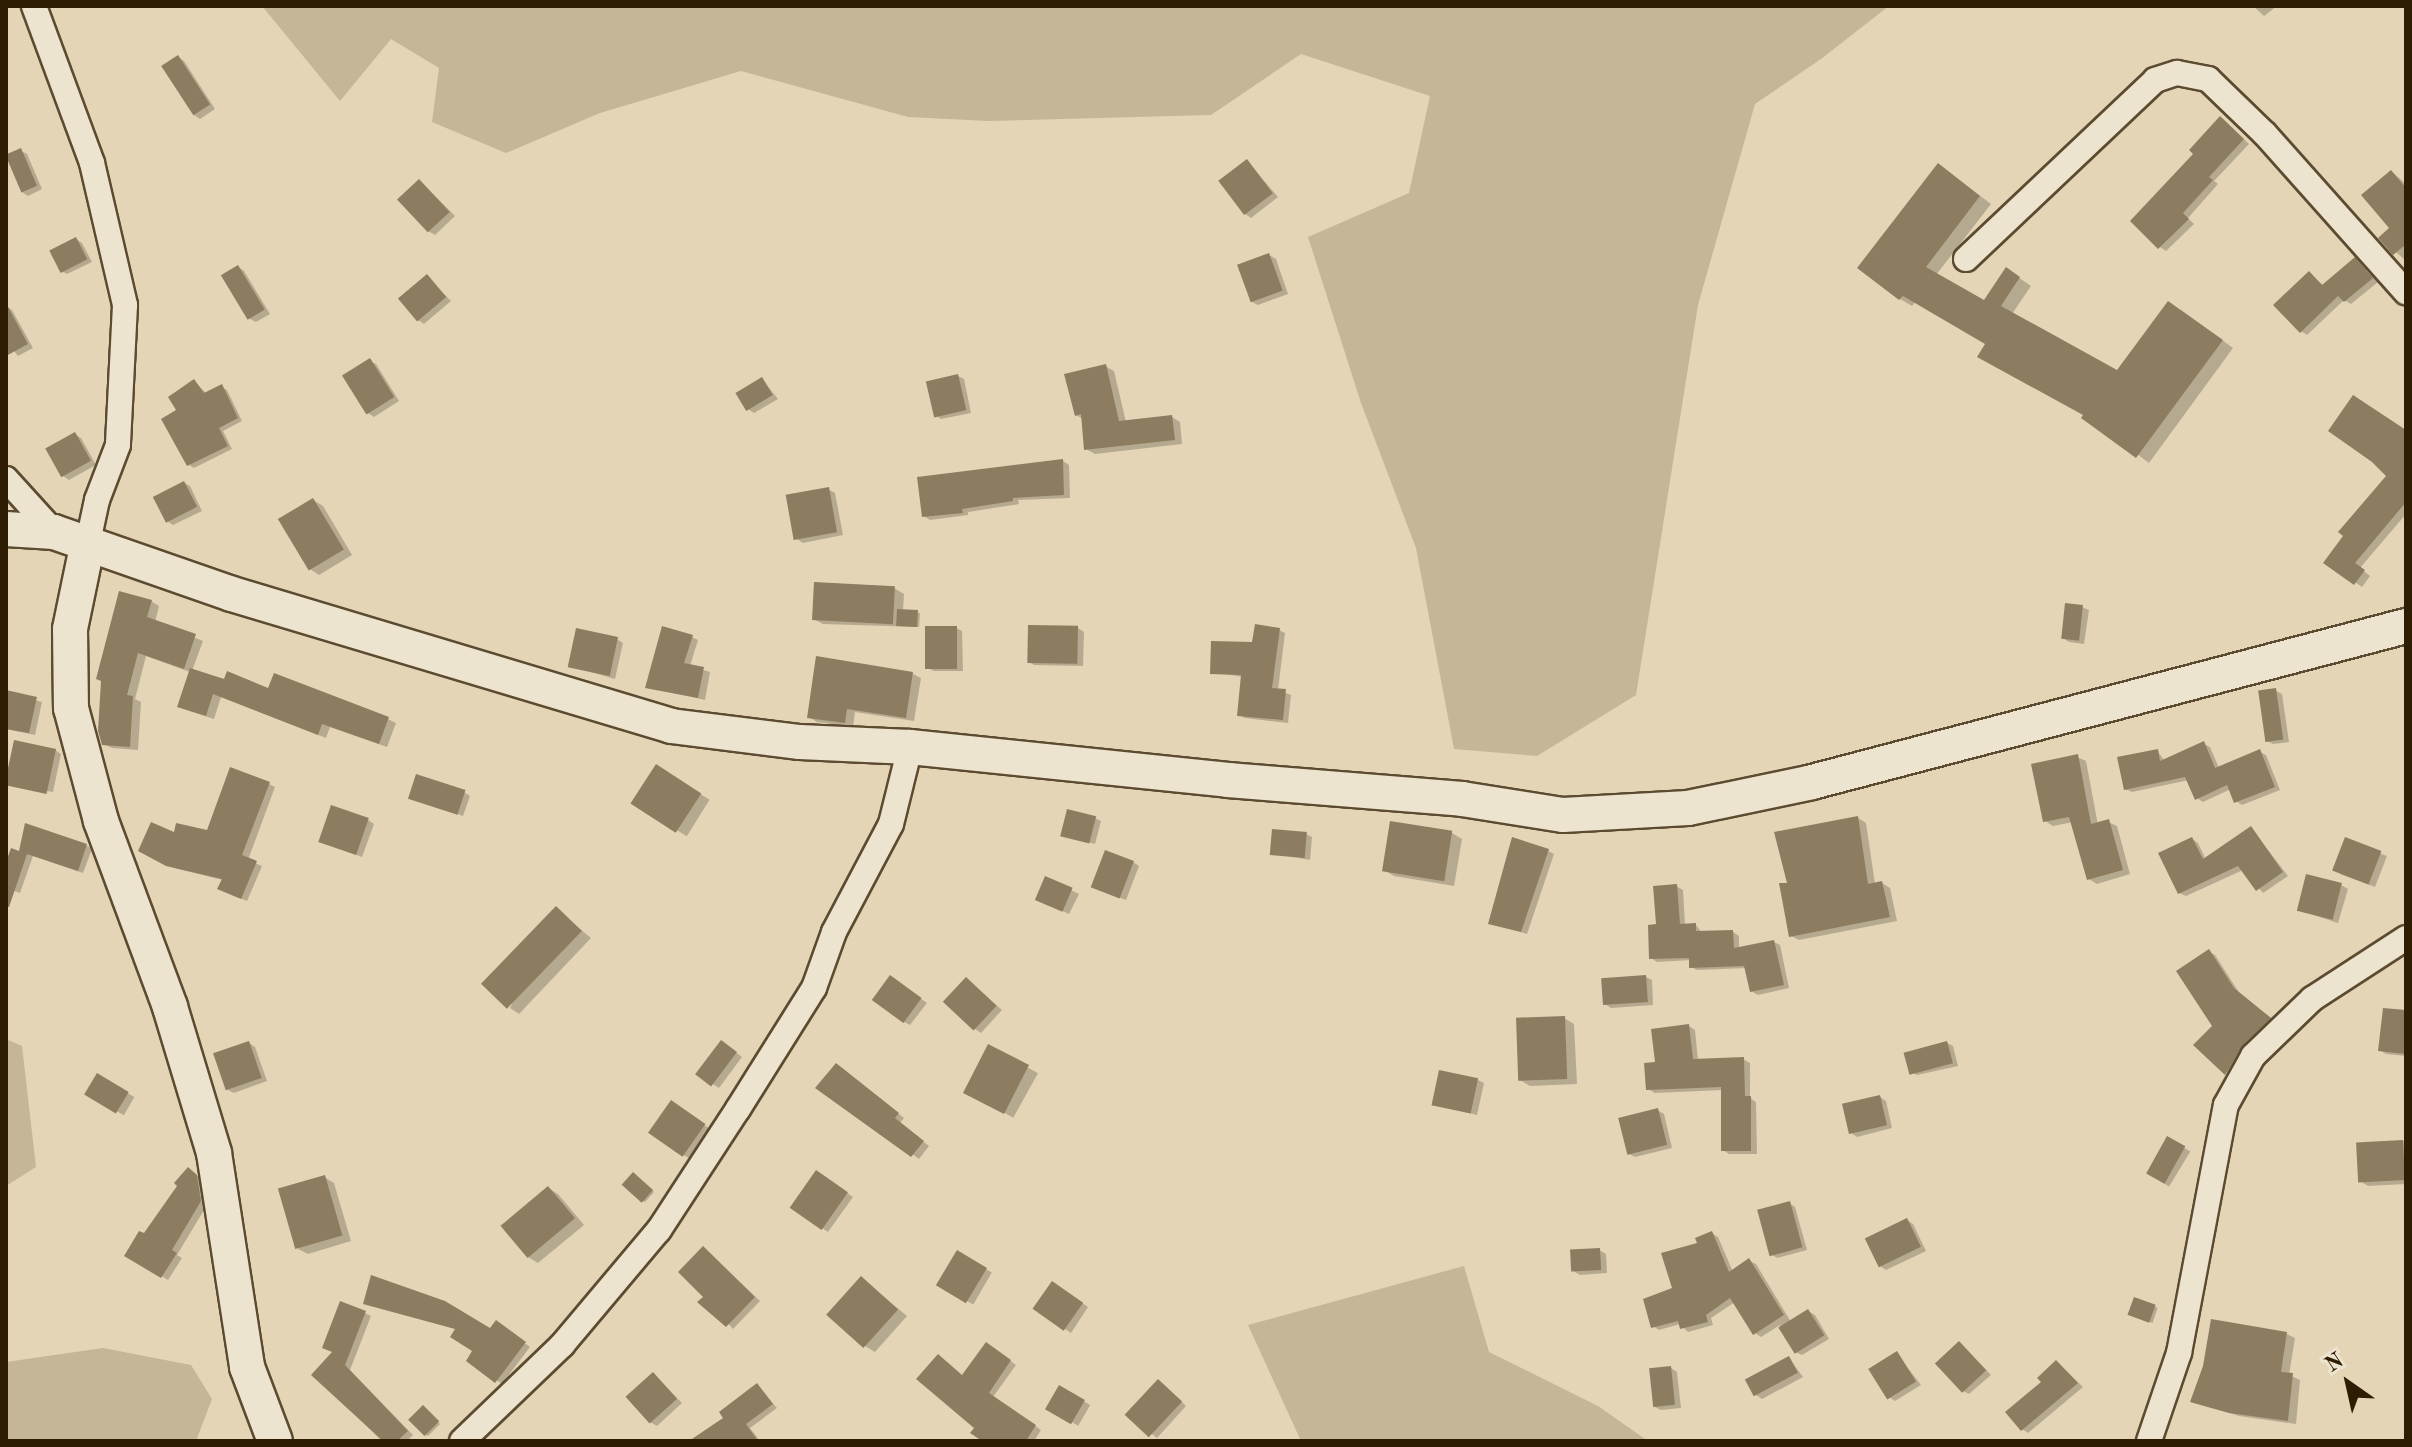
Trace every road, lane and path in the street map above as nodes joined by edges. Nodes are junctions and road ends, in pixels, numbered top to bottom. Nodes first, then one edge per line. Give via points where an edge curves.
1 (34, 6) edge
2 (1966, 259) dead end
3 (2406, 292) edge
4 (6, 479) edge
5 (6, 529) edge
6 (54, 532) junction
7 (88, 542) junction
8 (2406, 626) edge
9 (910, 747) junction
10 (2406, 938) edge
11 (275, 1441) edge
12 (462, 1441) edge
13 (2149, 1441) edge

1 - 7 street via 92,163 125,305 118,445
2 - 3 street via 2155,80 2177,73 2208,79 2265,134
4 - 6 street
5 - 6 street
6 - 7 street
7 - 9 street via 232,594 671,726 800,742
7 - 11 street via 70,629 71,708 101,821 170,1007 214,1153 247,1367
8 - 9 street via 1812,782 1688,808 1563,815 1462,799
9 - 12 street via 891,824 834,932 814,988 738,1109 659,1230 562,1345
10 - 13 street via 2312,999 2253,1056 2226,1105 2179,1353

